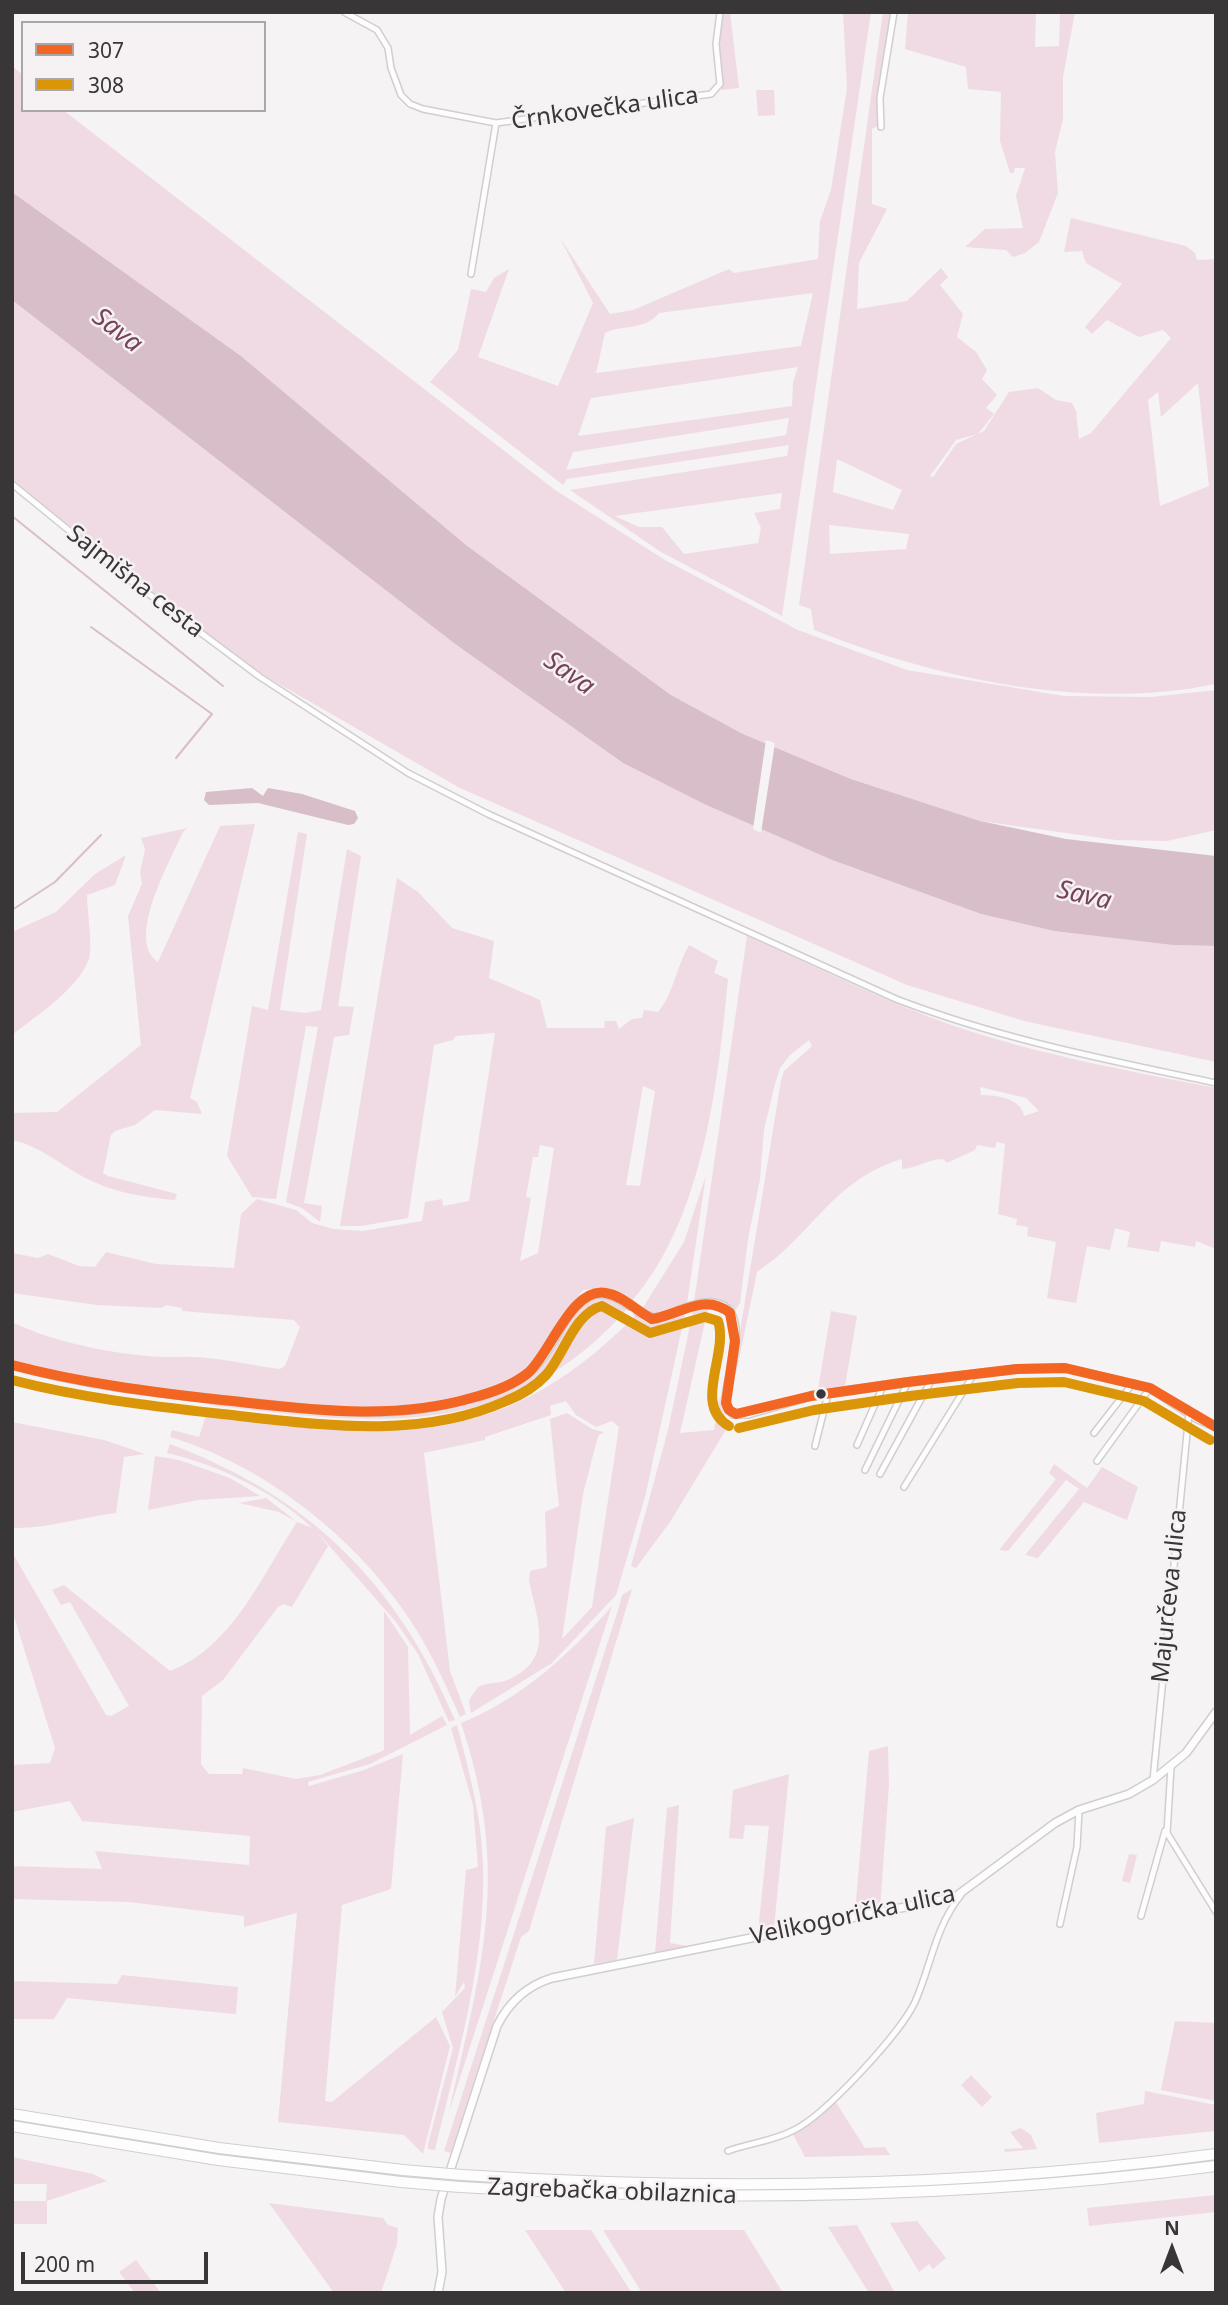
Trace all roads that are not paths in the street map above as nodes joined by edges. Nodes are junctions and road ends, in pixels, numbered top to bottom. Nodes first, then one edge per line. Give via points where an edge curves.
1 (344, 12) edge
2 (720, 12) edge
3 (894, 12) edge
4 (496, 123) junction
5 (881, 127) dead end
6 (471, 274) dead end
7 (12, 484) edge
8 (1216, 1083) edge
9 (630, 1306) dead end
10 (638, 1312) dead end
11 (12, 1365) edge
12 (974, 1374) junction
13 (932, 1380) junction
14 (908, 1382) junction
15 (1134, 1382) junction
16 (883, 1386) junction
17 (1150, 1388) junction
18 (828, 1394) junction
19 (1189, 1413) junction
20 (1216, 1427) edge
21 (1094, 1433) dead end
22 (815, 1446) dead end
23 (857, 1446) dead end
24 (1097, 1461) dead end
25 (865, 1470) dead end
26 (880, 1474) dead end
27 (904, 1487) dead end
28 (1216, 1712) edge
29 (1171, 1767) junction
30 (1153, 1780) junction
31 (1079, 1810) junction
32 (1166, 1828) junction
33 (961, 1894) junction
34 (1216, 1912) edge
35 (1141, 1916) dead end
36 (1060, 1924) dead end
37 (12, 2114) edge
38 (12, 2126) edge
39 (728, 2151) dead end
40 (1216, 2154) edge
41 (1216, 2166) edge
42 (438, 2293) edge

1 - 4 street, Črnkovečka ulica via 382,35 397,87 411,104
2 - 4 street, Črnkovečka ulica via 716,44 720,84 711,94
3 - 5 street via 880,98
4 - 6 street, Črnkovečka ulica
7 - 8 street, Sajmišna cesta via 260,677 380,756 463,802 896,999 1019,1041
9 - 11 main road via 606,1293 586,1296 527,1374 492,1392 419,1410 341,1411 108,1387
10 - 18 main road via 656,1319 697,1304 718,1305 735,1321 726,1398 729,1410 736,1414
12 - 13 main road
12 - 15 main road via 1065,1368
12 - 27 street
13 - 14 main road
13 - 26 street
14 - 16 main road
14 - 25 street
15 - 17 main road
15 - 21 street
16 - 18 main road
16 - 23 street
17 - 19 main road
17 - 24 street
18 - 22 street
19 - 20 main road
19 - 30 street, Majurčeva ulica
28 - 29 main road, Velikogorička ulica
29 - 30 main road, Velikogorička ulica
29 - 32 street
30 - 31 main road, Velikogorička ulica via 1129,1794
31 - 33 main road, Velikogorička ulica via 1028,1842
31 - 36 street via 1077,1847
32 - 34 street
32 - 35 street
33 - 39 street via 944,1920 914,2004 886,2042 804,2125
33 - 42 main road, Velikogorička ulica via 541,1982 514,2000 502,2016 441,2199
37 - 40 highway, Zagrebačka obilaznica, bridge via 219,2148 403,2170 636,2183 822,2184 997,2176
38 - 41 highway, Zagrebačka obilaznica, bridge via 218,2160 401,2182 636,2196 835,2195 998,2187

